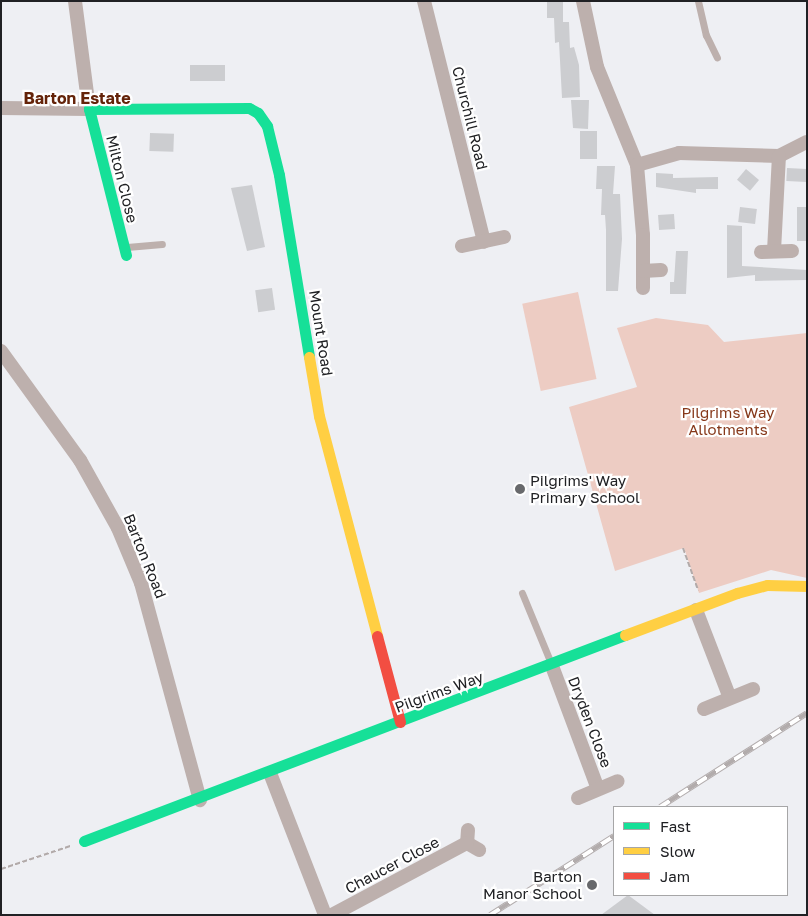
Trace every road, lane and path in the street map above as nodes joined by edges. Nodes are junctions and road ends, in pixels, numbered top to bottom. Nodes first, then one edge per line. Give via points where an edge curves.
1 (75, 1) edge
2 (424, 1) edge
3 (583, 1) edge
4 (698, 1) edge
5 (717, 58) dead end
6 (1, 108) edge
7 (90, 110) junction
8 (807, 142) edge
9 (779, 156) junction
10 (637, 165) junction
11 (504, 237) dead end
12 (484, 242) junction
13 (162, 244) dead end
14 (462, 246) dead end
15 (125, 251) joint
16 (792, 251) dead end
17 (661, 270) dead end
18 (643, 271) junction
19 (643, 288) dead end
20 (1, 351) edge
21 (683, 548) dead end
22 (807, 586) edge
23 (522, 593) dead end
24 (700, 608) junction
25 (552, 666) junction
26 (753, 689) dead end
27 (730, 698) junction
28 (704, 709) dead end
29 (400, 722) junction
30 (270, 773) junction
31 (618, 781) dead end
32 (598, 789) junction
33 (578, 798) dead end
34 (200, 800) junction
35 (84, 841) joint
36 (471, 841) dead end
37 (1, 869) edge
38 (325, 915) edge
39 (332, 915) edge

1 - 7 street
2 - 12 street, Churchill Road
3 - 10 street via 597,67
4 - 5 lane
6 - 7 street
7 - 15 street, Milton Close
7 - 29 street, Mount Road via 249,108 258,113 267,126 279,176 319,416
8 - 9 street
9 - 10 street via 679,153
9 - 16 street via 768,252
10 - 18 street
11 - 12 street
12 - 14 street
13 - 15 lane
17 - 18 street
18 - 19 street
20 - 34 street, Barton Road via 80,460 118,528 141,583
21 - 24 path
22 - 24 street, Pilgrims Way via 767,585
23 - 25 lane
24 - 25 street, Pilgrims Way
24 - 27 street
25 - 29 street, Pilgrims Way
25 - 32 street, Dryden Close
26 - 27 street
27 - 28 street
29 - 30 street, Pilgrims Way
30 - 34 street, Pilgrims Way
30 - 38 street
31 - 32 street, Dryden Close
32 - 33 street, Dryden Close
34 - 35 street, Pilgrims Way
35 - 37 path
36 - 39 street, Chaucer Close

